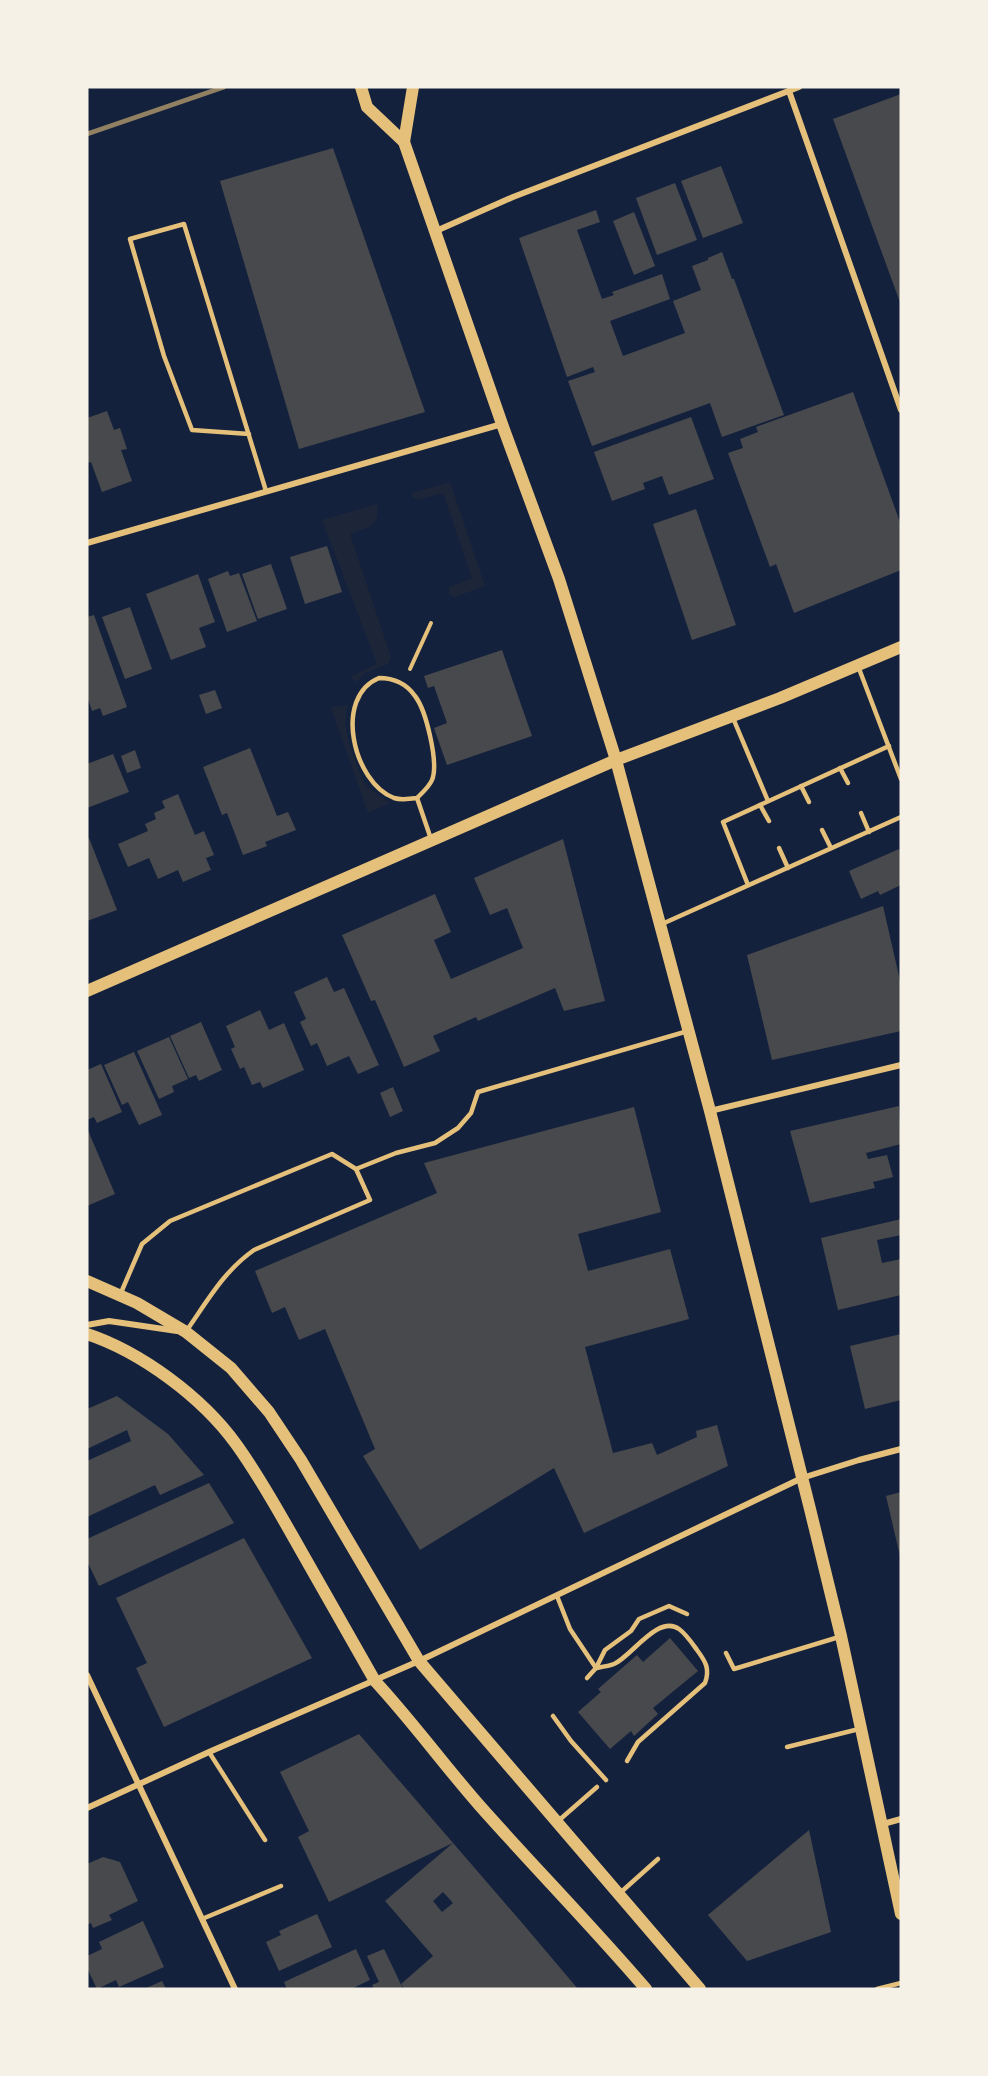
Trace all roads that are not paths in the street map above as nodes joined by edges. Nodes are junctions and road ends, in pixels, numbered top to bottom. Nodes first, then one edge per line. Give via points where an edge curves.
1 (361, 87) edge
2 (413, 87) edge
3 (799, 87) edge
4 (789, 91) junction
5 (404, 142) junction
6 (436, 231) junction
7 (901, 410) edge
8 (502, 424) junction
9 (249, 434) junction
10 (266, 491) junction
11 (87, 543) edge
12 (901, 647) edge
13 (858, 665) junction
14 (732, 716) junction
15 (889, 746) junction
16 (616, 760) junction
17 (840, 768) junction
18 (901, 779) edge
19 (848, 783) dead end
20 (801, 786) junction
21 (417, 798) junction
22 (768, 801) junction
23 (809, 802) dead end
24 (760, 805) junction
25 (861, 813) dead end
26 (901, 817) edge
27 (769, 821) dead end
28 (822, 830) dead end
29 (869, 832) junction
30 (431, 839) junction
31 (779, 848) dead end
32 (831, 848) junction
33 (788, 868) junction
34 (748, 885) junction
35 (660, 926) junction
36 (87, 991) edge
37 (688, 1031) junction
38 (901, 1065) edge
39 (710, 1111) junction
40 (356, 1169) junction
41 (87, 1281) edge
42 (120, 1294) junction
43 (87, 1325) edge
44 (186, 1332) junction
45 (87, 1334) edge
46 (901, 1449) edge
47 (802, 1478) junction
48 (556, 1596) junction
49 (687, 1614) dead end
50 (842, 1636) junction
51 (726, 1653) dead end
52 (419, 1661) junction
53 (596, 1668) junction
54 (87, 1675) edge
55 (587, 1678) dead end
56 (375, 1681) junction
57 (553, 1716) dead end
58 (862, 1728) junction
59 (787, 1747) dead end
60 (209, 1752) junction
61 (627, 1761) dead end
62 (606, 1780) dead end
63 (140, 1784) junction
64 (597, 1787) dead end
65 (87, 1808) edge
66 (901, 1819) edge
67 (557, 1822) junction
68 (883, 1824) junction
69 (265, 1840) dead end
70 (658, 1859) dead end
71 (281, 1886) dead end
72 (620, 1893) junction
73 (901, 1914) edge
74 (202, 1919) junction
75 (901, 1983) edge
76 (234, 1989) edge
77 (645, 1989) edge
78 (700, 1989) edge
79 (877, 1989) edge

1 - 5 main road via 367,107
2 - 5 main road
3 - 4 street
4 - 6 street via 513,197
4 - 7 street
5 - 6 main road
6 - 8 main road
8 - 10 street
8 - 16 main road via 559,579
9 - 9 lane via 184,224 130,239 164,356 192,430
9 - 10 lane
10 - 11 street
12 - 13 main road
13 - 14 main road
13 - 15 lane
14 - 16 main road
14 - 22 lane
15 - 17 lane
15 - 18 lane
16 - 30 main road
16 - 35 main road
17 - 19 lane
17 - 20 lane
20 - 22 lane
20 - 23 lane
21 - 21 lane via 396,799 379,790 352,737 360,693 379,678 403,684 416,697 434,750 431,782
21 - 30 lane
22 - 24 lane
24 - 27 lane
24 - 34 lane via 723,822
25 - 29 lane
26 - 29 lane
28 - 32 lane
29 - 32 lane
30 - 36 main road
31 - 33 lane
32 - 33 lane
33 - 34 lane
34 - 35 lane
35 - 37 main road
37 - 39 main road
37 - 40 lane via 478,1092 471,1113 458,1128 435,1143
38 - 39 street
39 - 47 main road
40 - 42 lane via 332,1154 170,1221 142,1244
40 - 44 lane via 370,1200 254,1250 240,1260 224,1275
41 - 42 main road
42 - 44 main road
43 - 44 street via 109,1321
44 - 52 main road via 231,1368 269,1412
45 - 56 main road via 151,1365 192,1396 235,1443
46 - 47 street
47 - 48 street
47 - 50 main road
48 - 52 street
48 - 53 lane via 570,1629
49 - 53 lane via 669,1606 639,1619 631,1631 605,1650
50 - 51 lane via 734,1669
50 - 58 main road
52 - 56 street
52 - 67 main road
53 - 55 lane
53 - 61 lane via 615,1664 653,1632 668,1625 683,1632 706,1662 705,1683 638,1742
54 - 63 street
56 - 60 street
56 - 77 main road
57 - 62 lane
58 - 59 lane
58 - 68 main road
60 - 63 street
60 - 69 lane
63 - 65 street
63 - 74 street
64 - 67 lane
66 - 68 street
67 - 72 main road
68 - 73 main road
70 - 72 lane
71 - 74 lane
72 - 78 main road
74 - 76 street
75 - 79 lane

